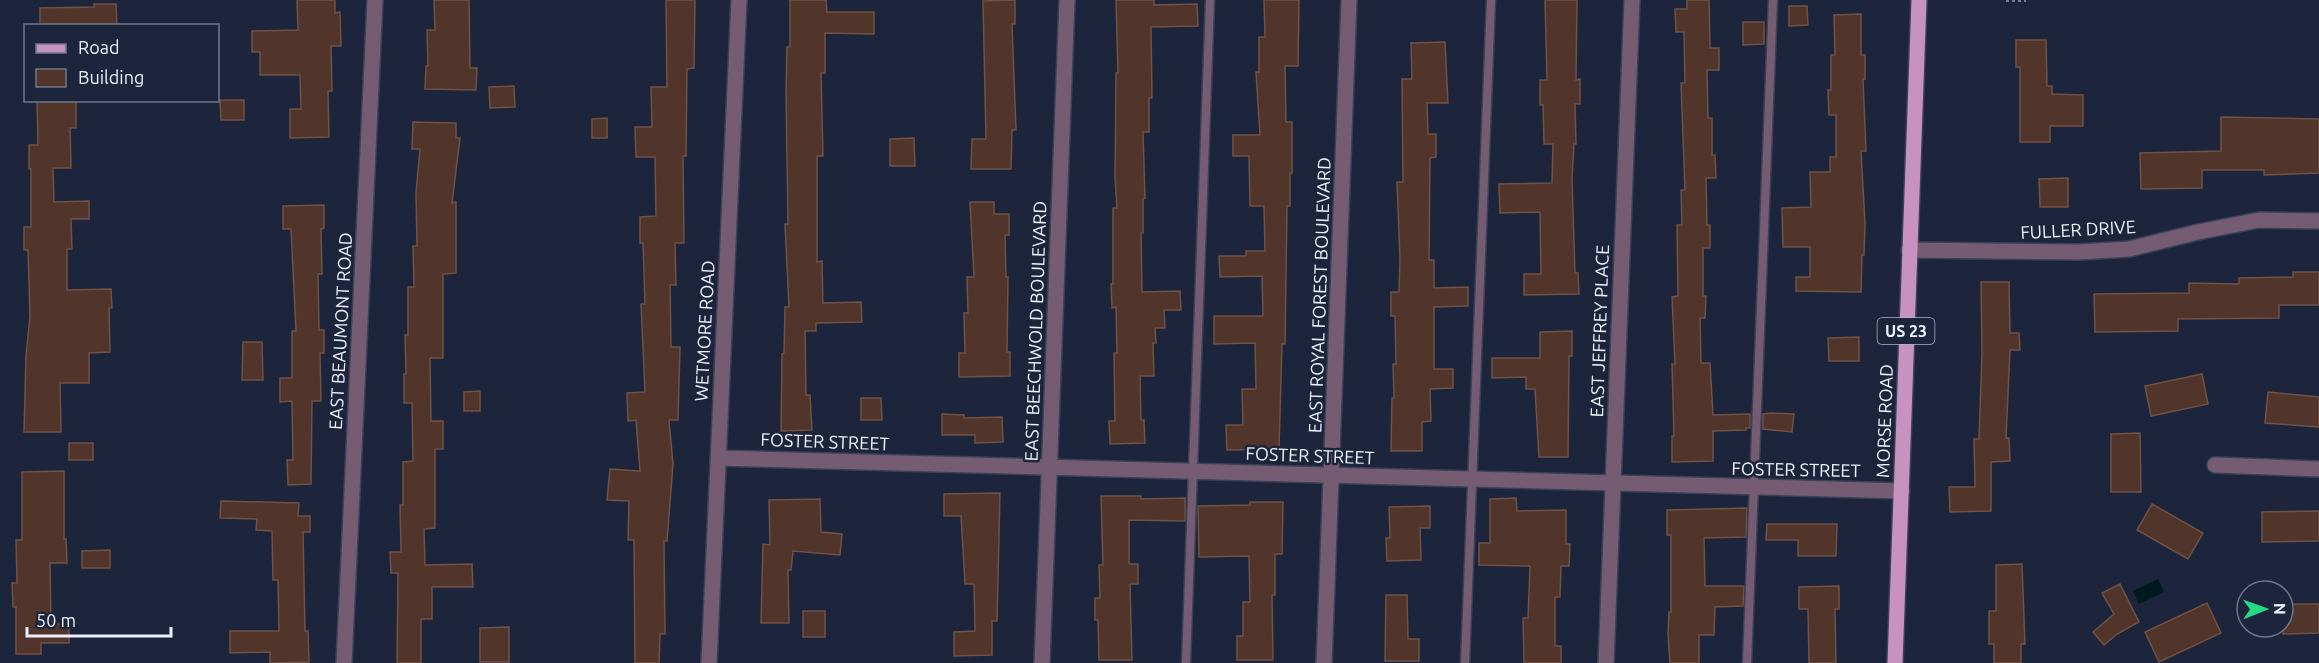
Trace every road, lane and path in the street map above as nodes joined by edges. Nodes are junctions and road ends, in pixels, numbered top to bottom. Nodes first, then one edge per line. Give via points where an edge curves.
1 (375, 0) edge
2 (739, 0) edge
3 (1067, 0) edge
4 (1210, 0) edge
5 (1349, 0) edge
6 (1491, 0) edge
7 (1632, 0) edge
8 (1773, 0) edge
9 (1919, 0) edge
10 (2006, 0) edge
11 (2026, 0) edge
12 (2319, 221) edge
13 (1909, 250) junction
14 (718, 458) junction
15 (2215, 465) dead end
16 (1050, 467) junction
17 (2319, 469) edge
18 (1193, 471) junction
19 (1331, 476) junction
20 (1473, 479) junction
21 (1613, 484) junction
22 (1754, 488) junction
23 (1902, 491) junction
24 (344, 663) edge
25 (709, 663) edge
26 (1042, 663) edge
27 (1186, 663) edge
28 (1324, 663) edge
29 (1465, 663) edge
30 (1606, 663) edge
31 (1747, 663) edge
32 (1895, 663) edge

1 - 24 street, EAST BEAUMONT ROAD
2 - 14 street, WETMORE ROAD
3 - 16 street, EAST BEECHWOLD BOULEVARD
4 - 18 lane
5 - 19 street, EAST ROYAL FOREST BOULEVARD
6 - 20 lane
7 - 21 street, EAST JEFFREY PLACE
8 - 22 lane
9 - 13 main road, MORSE ROAD / US 23
10 - 11 path
12 - 13 street, FULLER DRIVE via 2259,220 2128,249
13 - 23 main road, MORSE ROAD / US 23
14 - 16 street, FOSTER STREET
14 - 25 street, WETMORE ROAD
15 - 17 street
16 - 18 street, FOSTER STREET
16 - 26 street, EAST BEECHWOLD BOULEVARD
18 - 19 street, FOSTER STREET
18 - 27 lane
19 - 20 street, FOSTER STREET
19 - 28 street, EAST ROYAL FOREST BOULEVARD
20 - 21 street, FOSTER STREET
20 - 29 lane
21 - 22 street, FOSTER STREET
21 - 30 street, EAST JEFFREY PLACE
22 - 23 street, FOSTER STREET
22 - 31 lane
23 - 32 main road, MORSE ROAD / US 23

